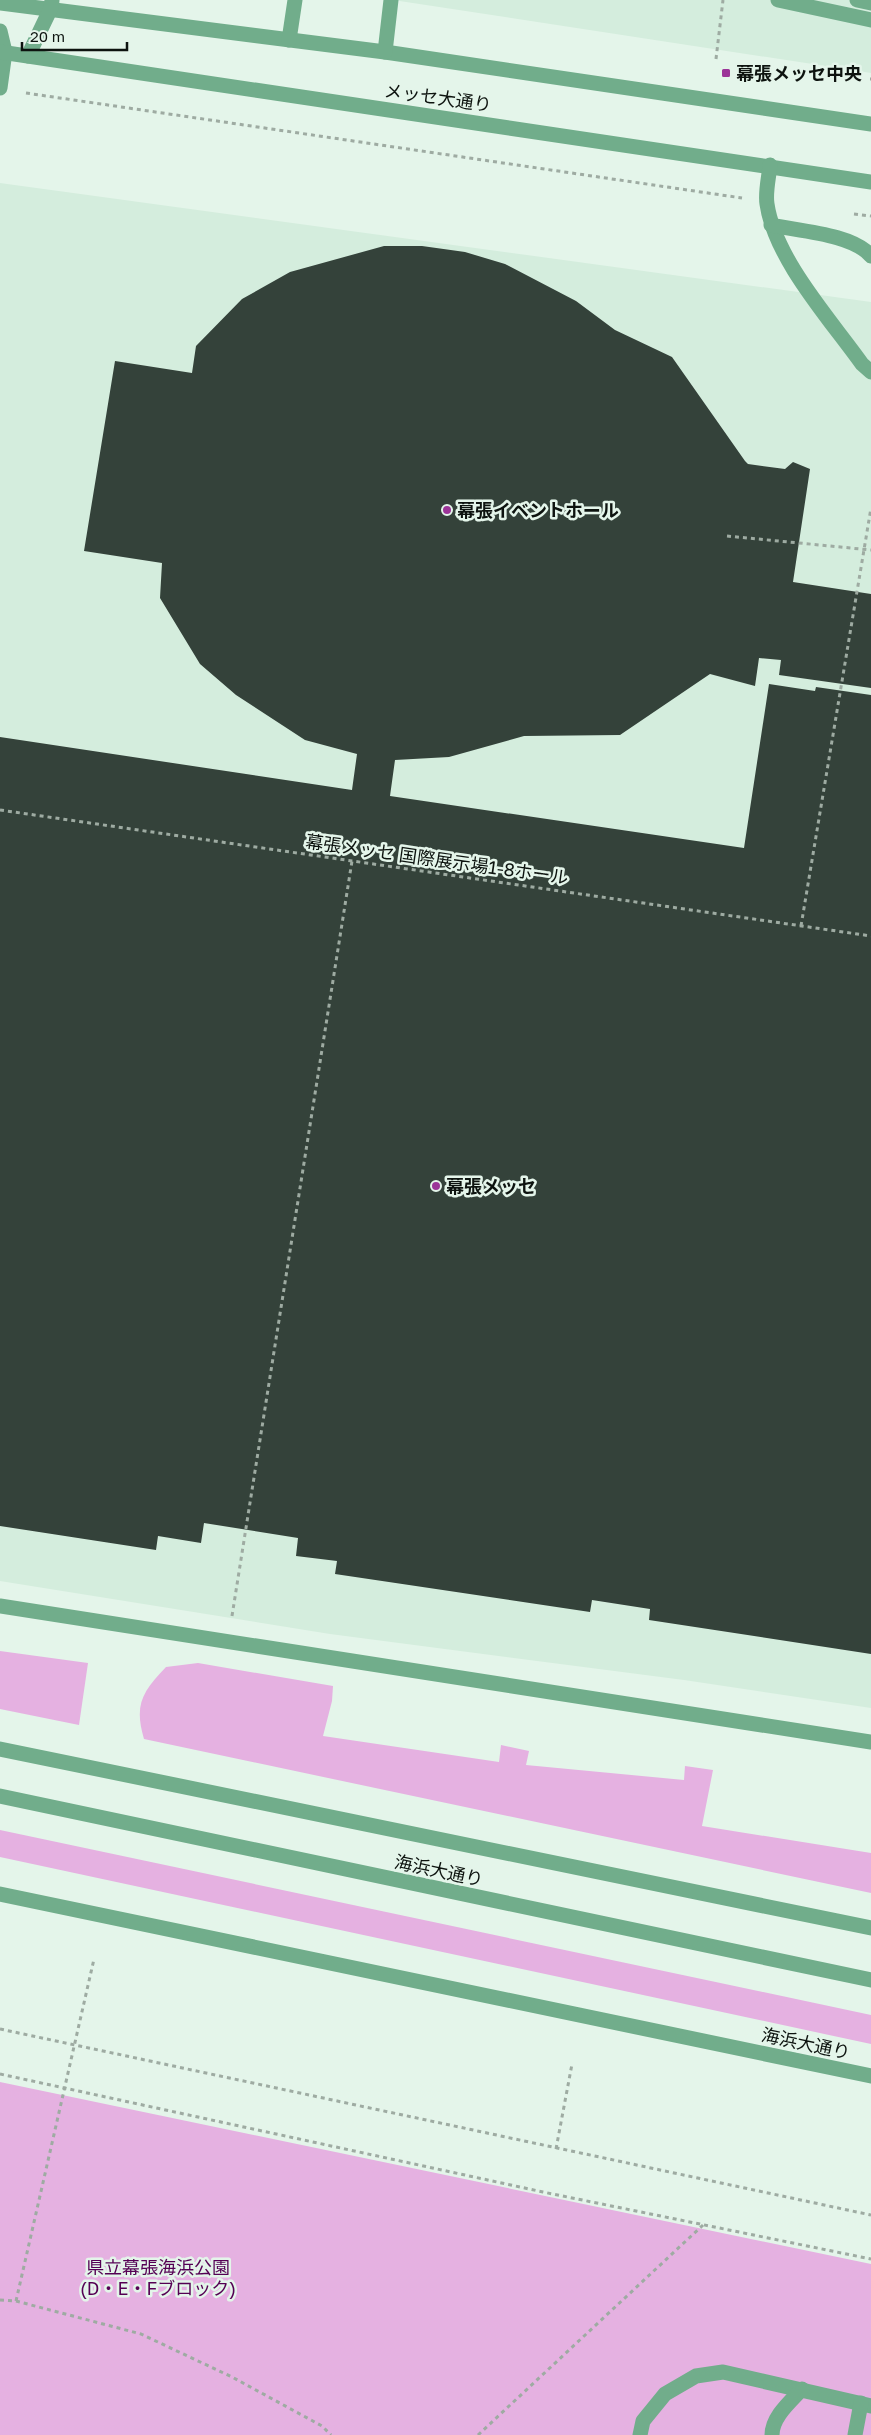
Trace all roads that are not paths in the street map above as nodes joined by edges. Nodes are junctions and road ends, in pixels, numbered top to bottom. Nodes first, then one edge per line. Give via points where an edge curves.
1 (295, 0) edge
2 (391, 0) edge
3 (778, 0) edge
4 (857, 0) edge
5 (0, 2) edge
6 (871, 3) edge
7 (52, 4) edge
8 (871, 20) edge
9 (0, 31) edge
10 (289, 40) junction
11 (3, 52) edge
12 (385, 52) junction
13 (28, 56) junction
14 (0, 88) edge
15 (871, 124) edge
16 (770, 165) junction
17 (871, 182) edge
18 (771, 225) junction
19 (871, 256) edge
20 (871, 372) edge
21 (0, 1606) edge
22 (871, 1742) edge
23 (0, 1749) edge
24 (0, 1796) edge
25 (0, 1894) edge
26 (871, 1928) edge
27 (871, 1980) edge
28 (871, 2076) edge
29 (802, 2389) junction
30 (866, 2404) edge
31 (640, 2435) edge
32 (772, 2435) edge
33 (855, 2435) edge

1 - 10 street
2 - 12 street
3 - 8 street
4 - 6 street
5 - 7 street, メッセ大通り
7 - 10 street, メッセ大通り
7 - 13 street
9 - 11 street
10 - 12 street, メッセ大通り
11 - 13 street, メッセ大通り
11 - 14 street
12 - 15 street, メッセ大通り
13 - 16 street, メッセ大通り
16 - 17 street, メッセ大通り
16 - 18 street via 766,202
18 - 19 street via 849,241
18 - 20 street via 792,267
21 - 22 street
23 - 26 street
24 - 27 street, 海浜大通り
25 - 28 street, 海浜大通り
29 - 30 street
29 - 31 street via 723,2372 696,2376 665,2394 643,2420
29 - 32 street via 784,2407 772,2427
30 - 33 street

